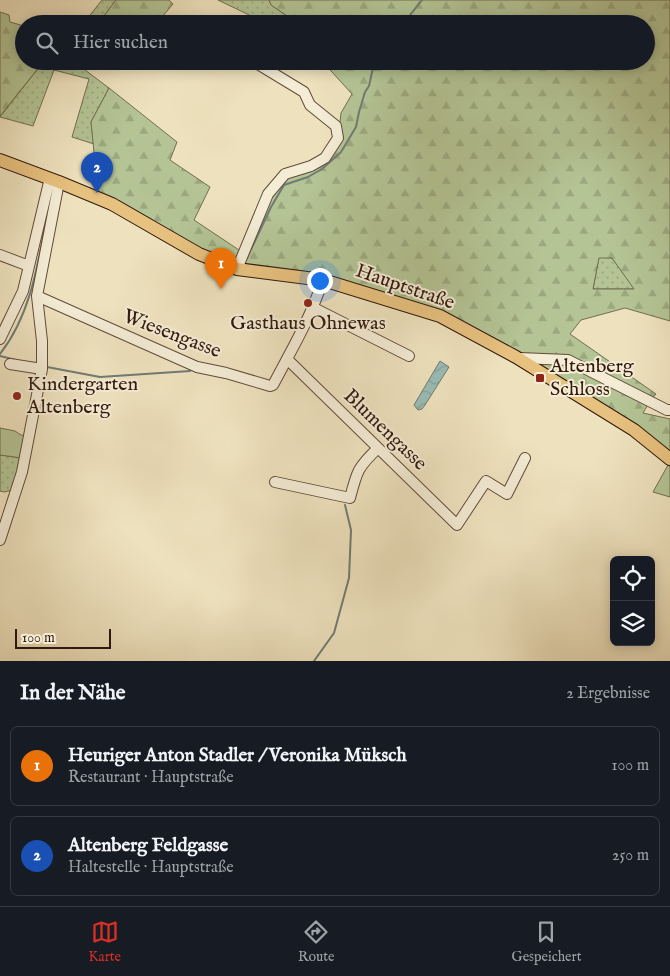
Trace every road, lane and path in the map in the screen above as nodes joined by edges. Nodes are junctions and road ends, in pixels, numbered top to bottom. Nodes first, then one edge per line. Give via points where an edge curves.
1 (268, 70) edge
2 (0, 160) edge
3 (55, 180) junction
4 (0, 255) edge
5 (29, 266) junction
6 (237, 269) junction
7 (323, 280) junction
8 (37, 296) junction
9 (314, 308) junction
10 (0, 339) edge
11 (409, 356) dead end
12 (517, 358) junction
13 (287, 359) junction
14 (10, 364) dead end
15 (42, 369) junction
16 (670, 410) edge
17 (378, 448) junction
18 (525, 458) dead end
19 (670, 459) edge
20 (276, 482) dead end
21 (0, 540) edge

1 - 6 street via 304,92 310,105 336,126 338,138 325,158 312,166 285,174 268,194
2 - 3 main road, Hauptstraße
3 - 5 street
3 - 6 main road, Hauptstraße via 112,204 199,254
3 - 8 street
4 - 5 street
5 - 10 street via 23,291
6 - 7 main road, Hauptstraße
7 - 9 street, Wiesengasse
7 - 12 main road, Hauptstraße via 440,316
8 - 13 street, Wiesengasse via 197,367 270,386
8 - 15 street
9 - 11 street
9 - 13 street, Wiesengasse
12 - 16 street via 568,360
12 - 19 main road, Hauptstraße via 634,430
13 - 17 street, Blumengasse
14 - 15 street
15 - 21 street via 22,472
17 - 18 street, Blumengasse via 458,525 486,482 507,494
17 - 20 street via 361,464 350,498

